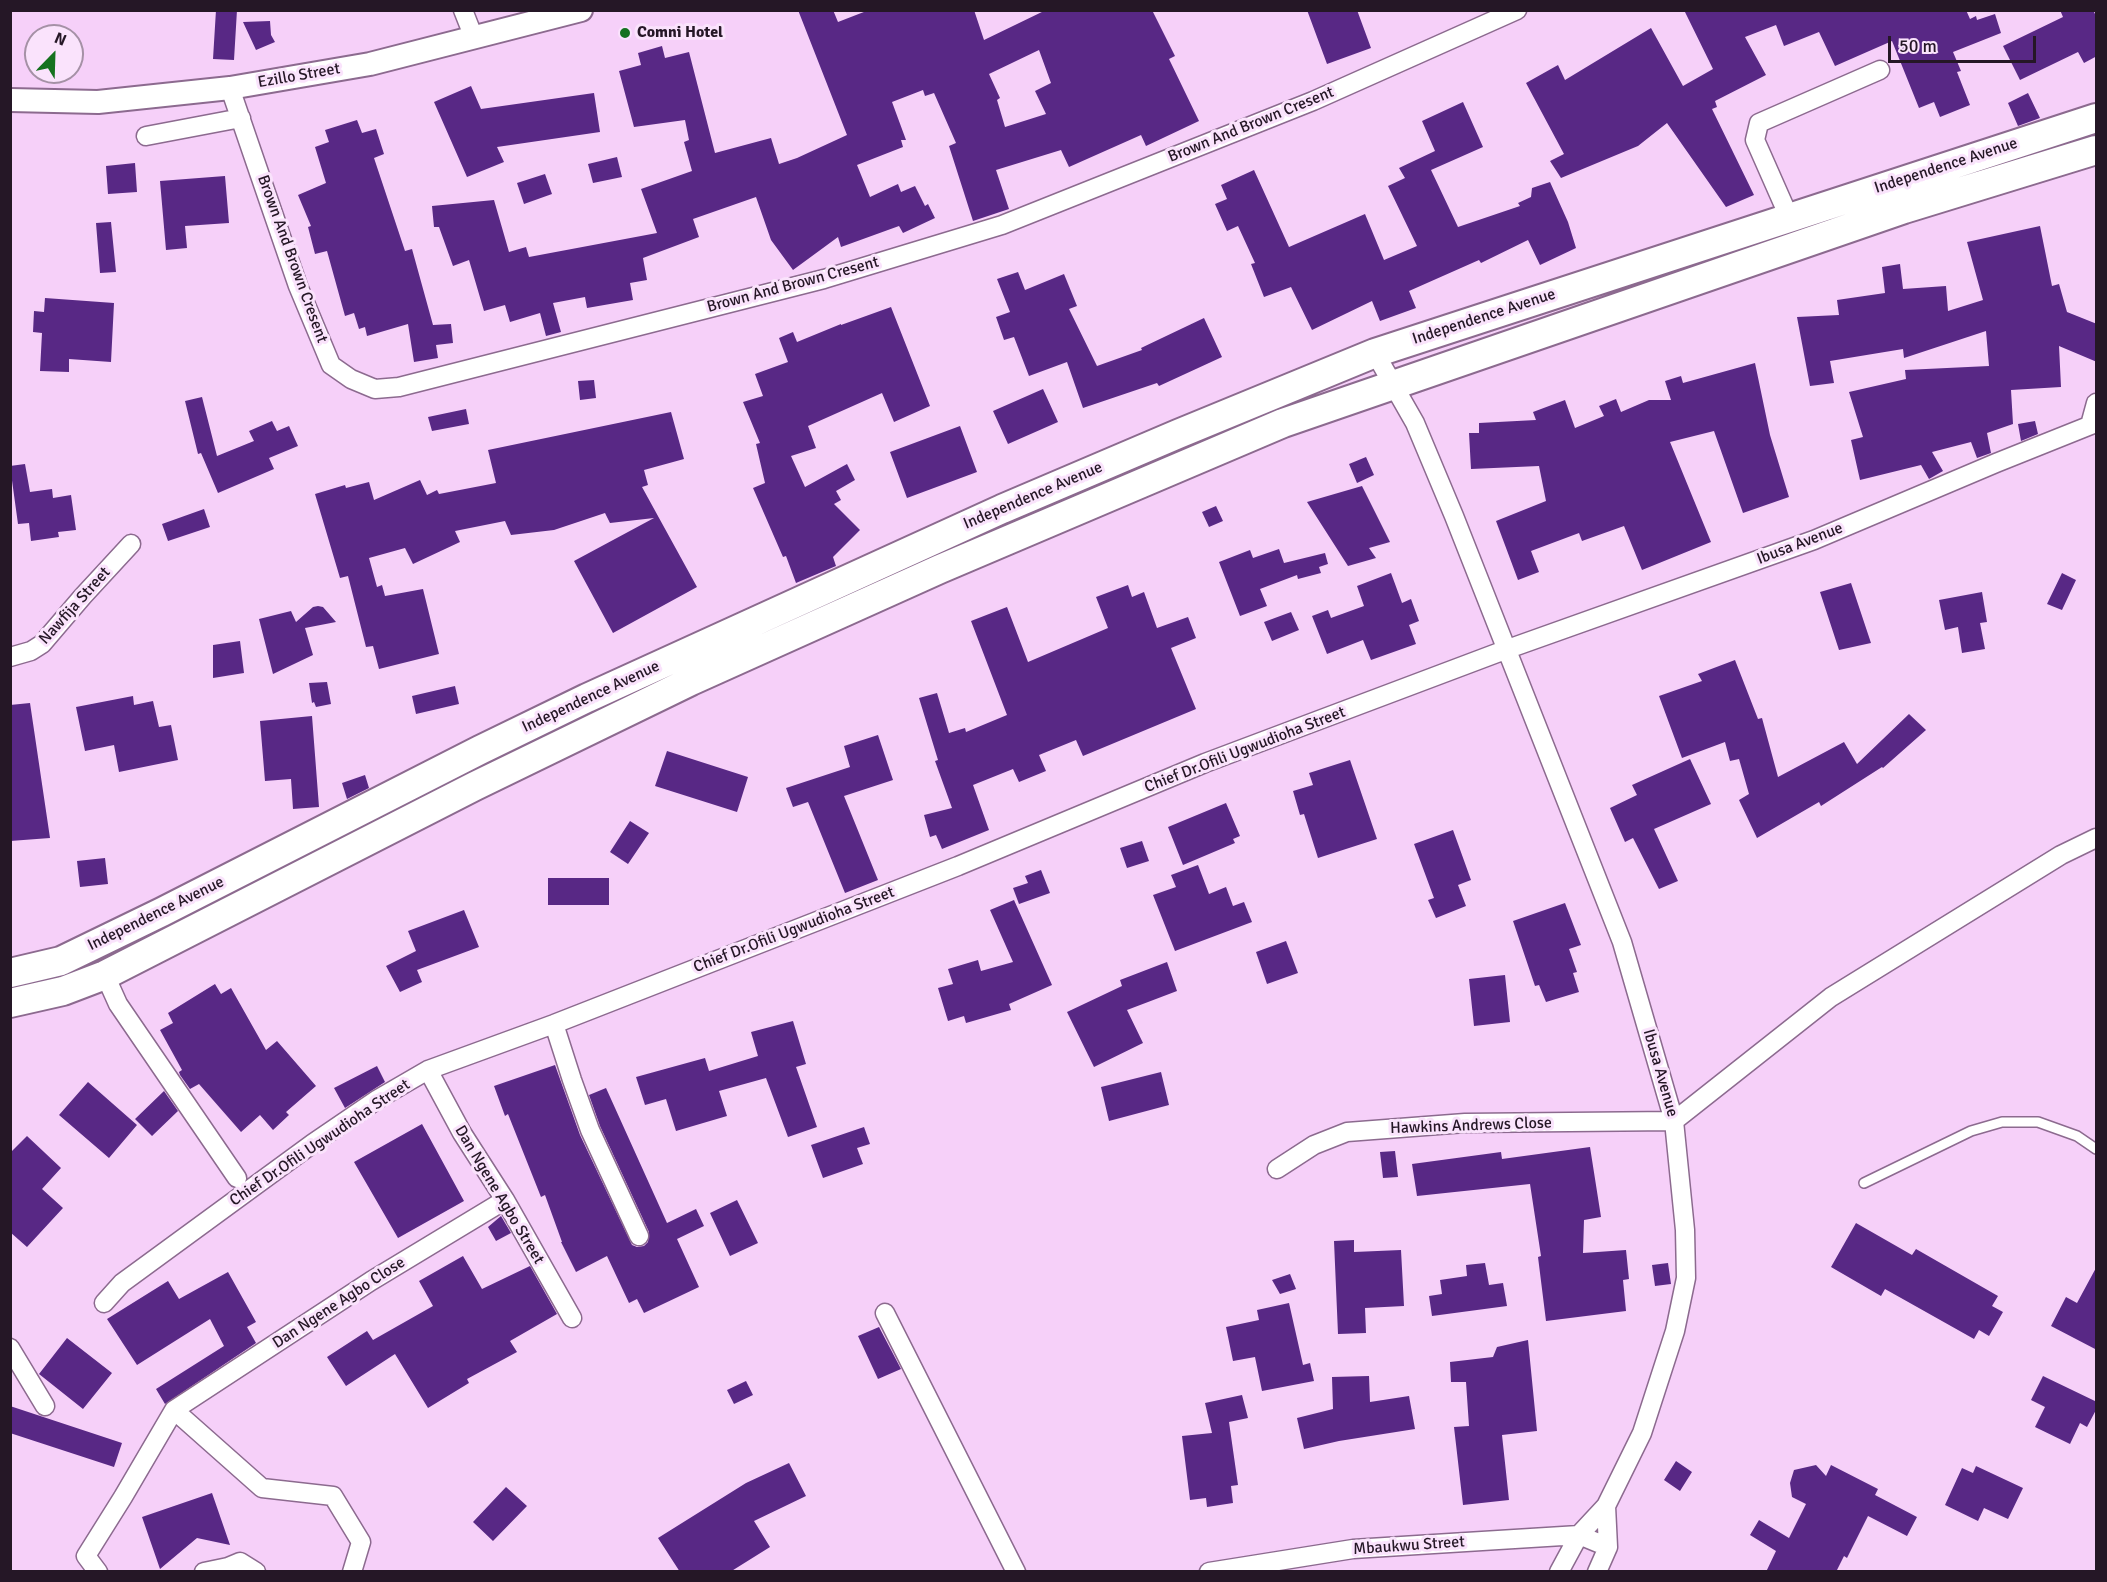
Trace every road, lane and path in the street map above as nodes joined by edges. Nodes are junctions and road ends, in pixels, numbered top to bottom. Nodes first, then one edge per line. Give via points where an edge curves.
1 (463, 10) edge
2 (581, 10) edge
3 (1518, 10) edge
4 (474, 38) junction
5 (1880, 70) dead end
6 (230, 88) junction
7 (10, 100) edge
8 (241, 118) junction
9 (2097, 118) edge
10 (146, 136) dead end
11 (2097, 150) edge
12 (1789, 217) junction
13 (1375, 353) junction
14 (1392, 384) junction
15 (2097, 403) edge
16 (2093, 424) edge
17 (132, 544) dead end
18 (1505, 650) junction
19 (10, 657) edge
20 (2097, 838) edge
21 (10, 973) edge
22 (105, 975) junction
23 (10, 1003) edge
24 (554, 1024) junction
25 (428, 1071) junction
26 (1674, 1121) junction
27 (2097, 1149) edge
28 (1277, 1169) dead end
29 (237, 1178) dead end
30 (1864, 1183) dead end
31 (505, 1200) junction
32 (639, 1236) dead end
33 (104, 1303) dead end
34 (885, 1313) dead end
35 (572, 1318) dead end
36 (10, 1348) edge
37 (45, 1406) dead end
38 (174, 1410) junction
39 (1606, 1506) junction
40 (1579, 1535) junction
41 (1608, 1547) junction
42 (98, 1572) edge
43 (204, 1572) edge
44 (256, 1572) edge
45 (352, 1572) edge
46 (1016, 1572) edge
47 (1209, 1572) edge
48 (1559, 1572) edge
49 (1597, 1572) edge

1 - 4 street
2 - 4 street, Ezillo Street
3 - 8 street, Brown And Brown Cresent via 1313,101 1002,225 824,279 399,387 375,389 331,365 298,286
4 - 6 street, Ezillo Street via 370,64
5 - 12 street via 1760,123 1755,140
6 - 7 street, Ezillo Street via 98,102
6 - 8 street, Brown And Brown Cresent
8 - 10 street
9 - 12 main road, Independence Avenue
11 - 14 main road, Independence Avenue via 1893,212
12 - 13 main road, Independence Avenue
13 - 14 street, Ibusa Avenue
13 - 21 main road, Independence Avenue via 905,552 490,745 61,961
14 - 18 street, Ibusa Avenue via 1419,434 1454,516
14 - 22 main road, Independence Avenue via 1283,423 788,636 475,786
15 - 16 street, Ibusa Avenue
16 - 18 street, Ibusa Avenue via 1814,540
17 - 19 street, Nawfija Street via 42,644
18 - 24 street, Chief Dr.Ofili Ugwudioha Street via 1205,763 958,866
18 - 26 street, Ibusa Avenue via 1622,942
20 - 26 street via 2061,855 1831,997
22 - 23 main road, Independence Avenue via 63,991
22 - 29 street via 118,1004
24 - 25 street, Chief Dr.Ofili Ugwudioha Street
24 - 32 street via 590,1130
25 - 31 street, Dan Ngene Agbo Street
25 - 33 street, Chief Dr.Ofili Ugwudioha Street via 331,1131 122,1283
26 - 28 street, Hawkins Andrews Close via 1464,1123 1347,1132 1314,1145
26 - 39 street, Ibusa Avenue via 1686,1278 1675,1331 1642,1433
27 - 30 lane via 2077,1136 2038,1122 2002,1122 1971,1131
31 - 35 street, Dan Ngene Agbo Street
31 - 38 street, Dan Ngene Agbo Close via 371,1281
34 - 46 street
36 - 37 street
38 - 42 street via 86,1556
38 - 45 street via 262,1488 333,1496 362,1542
39 - 40 street, Ibusa Avenue
39 - 41 street, Ibusa Avenue
40 - 41 street, Mbaukwu Street
40 - 47 street, Mbaukwu Street via 1353,1549
40 - 48 street, Ibusa Avenue
41 - 49 street, Ibusa Avenue
43 - 44 street via 240,1562

